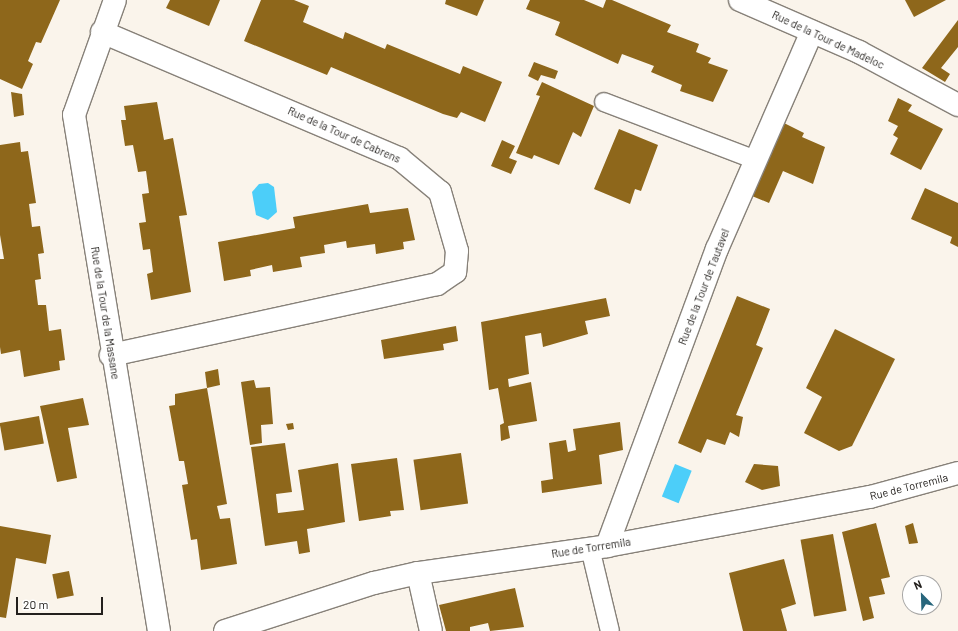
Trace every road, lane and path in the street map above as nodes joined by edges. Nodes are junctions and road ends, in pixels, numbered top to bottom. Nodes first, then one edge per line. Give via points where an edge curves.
1 (115, 0) edge
2 (740, 0) edge
3 (102, 32) junction
4 (812, 32) junction
5 (604, 102) dead end
6 (958, 105) edge
7 (756, 160) junction
8 (111, 355) junction
9 (958, 473) edge
10 (598, 547) junction
11 (418, 573) junction
12 (160, 631) edge
13 (225, 631) edge
14 (431, 631) edge
15 (610, 631) edge

1 - 3 street, Rue de la Tour de la Massane
2 - 4 street, Rue de la Tour de Madeloc
3 - 8 street, Rue de la Tour de la Massane via 74,115
3 - 8 street, Rue de la Tour de Cabrens via 399,158 440,192 457,251 455,272 437,284
4 - 6 street, Rue de la Tour de Madeloc via 859,52
4 - 7 street, Rue de la Tour de Tautavel
5 - 7 lane
7 - 10 street, Rue de la Tour de Tautavel via 717,249
8 - 12 street, Rue de la Tour de la Massane
9 - 10 street, Rue de Torremila via 870,498
10 - 11 street, Rue de Torremila
10 - 15 lane
11 - 13 street, Rue de Torremila via 374,583
11 - 14 street

